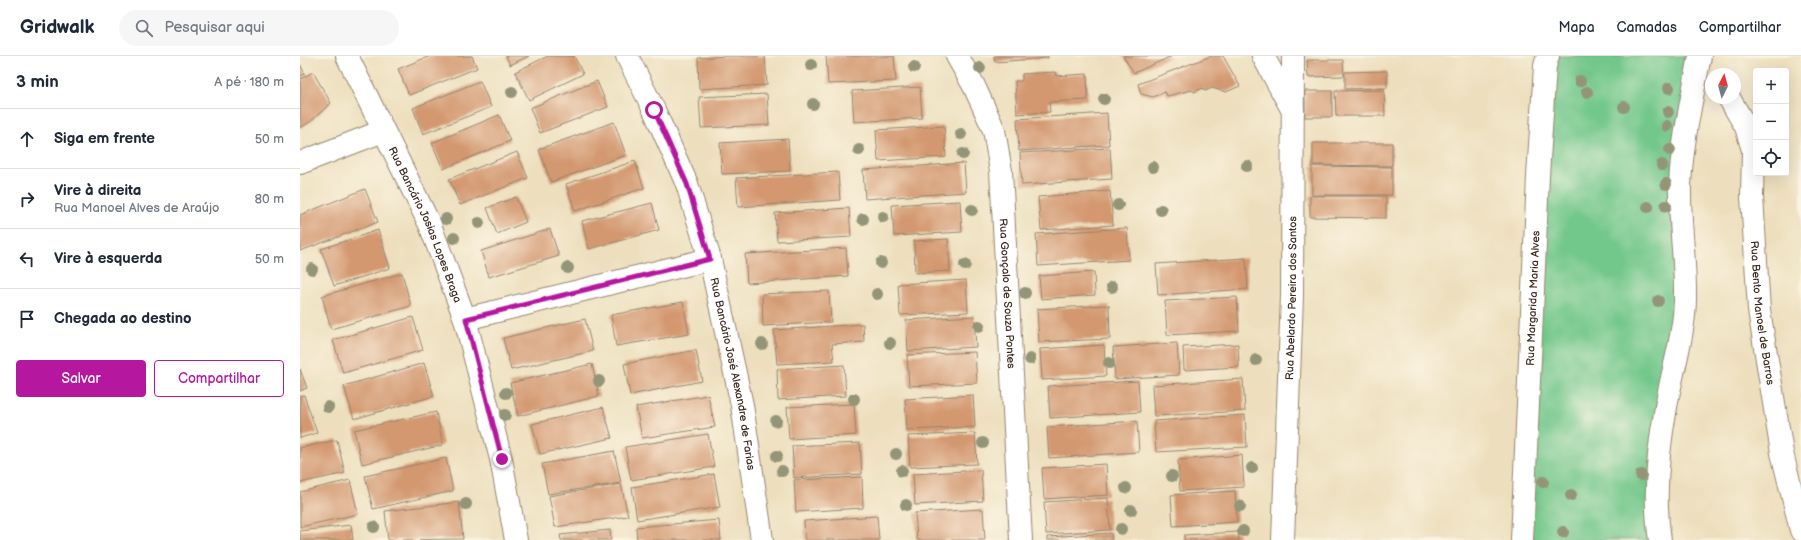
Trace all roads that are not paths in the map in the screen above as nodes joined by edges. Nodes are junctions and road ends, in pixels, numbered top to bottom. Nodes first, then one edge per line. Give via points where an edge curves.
1 (347, 56) edge
2 (627, 56) edge
3 (957, 56) edge
4 (1263, 56) edge
5 (1293, 56) edge
6 (1548, 56) edge
7 (1700, 56) edge
8 (1709, 68) edge
9 (1733, 104) edge
10 (1293, 111) junction
11 (383, 131) junction
12 (300, 164) edge
13 (710, 259) junction
14 (466, 319) junction
15 (1801, 530) edge
16 (516, 540) edge
17 (762, 540) edge
18 (1021, 540) edge
19 (1283, 540) edge
20 (1522, 540) edge
21 (1660, 540) edge

1 - 11 street, Rua Bancário Josias Lopes Braga
2 - 13 street, Rua Bancário José Alexandre de Farias via 687,184
3 - 18 street, Rua Gonçalo de Souza Pontes via 994,130 1001,171
4 - 10 street
5 - 10 street, Rua Abelardo Pereira dos Santos
6 - 20 street, Rua Margarida Maria Alves via 1545,66 1538,176
7 - 8 street
7 - 21 street via 1688,117 1680,184 1685,300 1683,325 1666,408 1658,476
9 - 15 street, Rua Bento Manoel de Barros via 1746,127 1753,150 1752,197 1759,310 1782,453
10 - 19 street, Rua Abelardo Pereira dos Santos via 1292,296
11 - 12 street
11 - 14 street, Rua Bancário Josias Lopes Braga via 430,224
13 - 14 street
13 - 17 street, Rua Bancário José Alexandre de Farias via 742,405
14 - 16 street, Rua Bancário Josias Lopes Braga via 502,459

